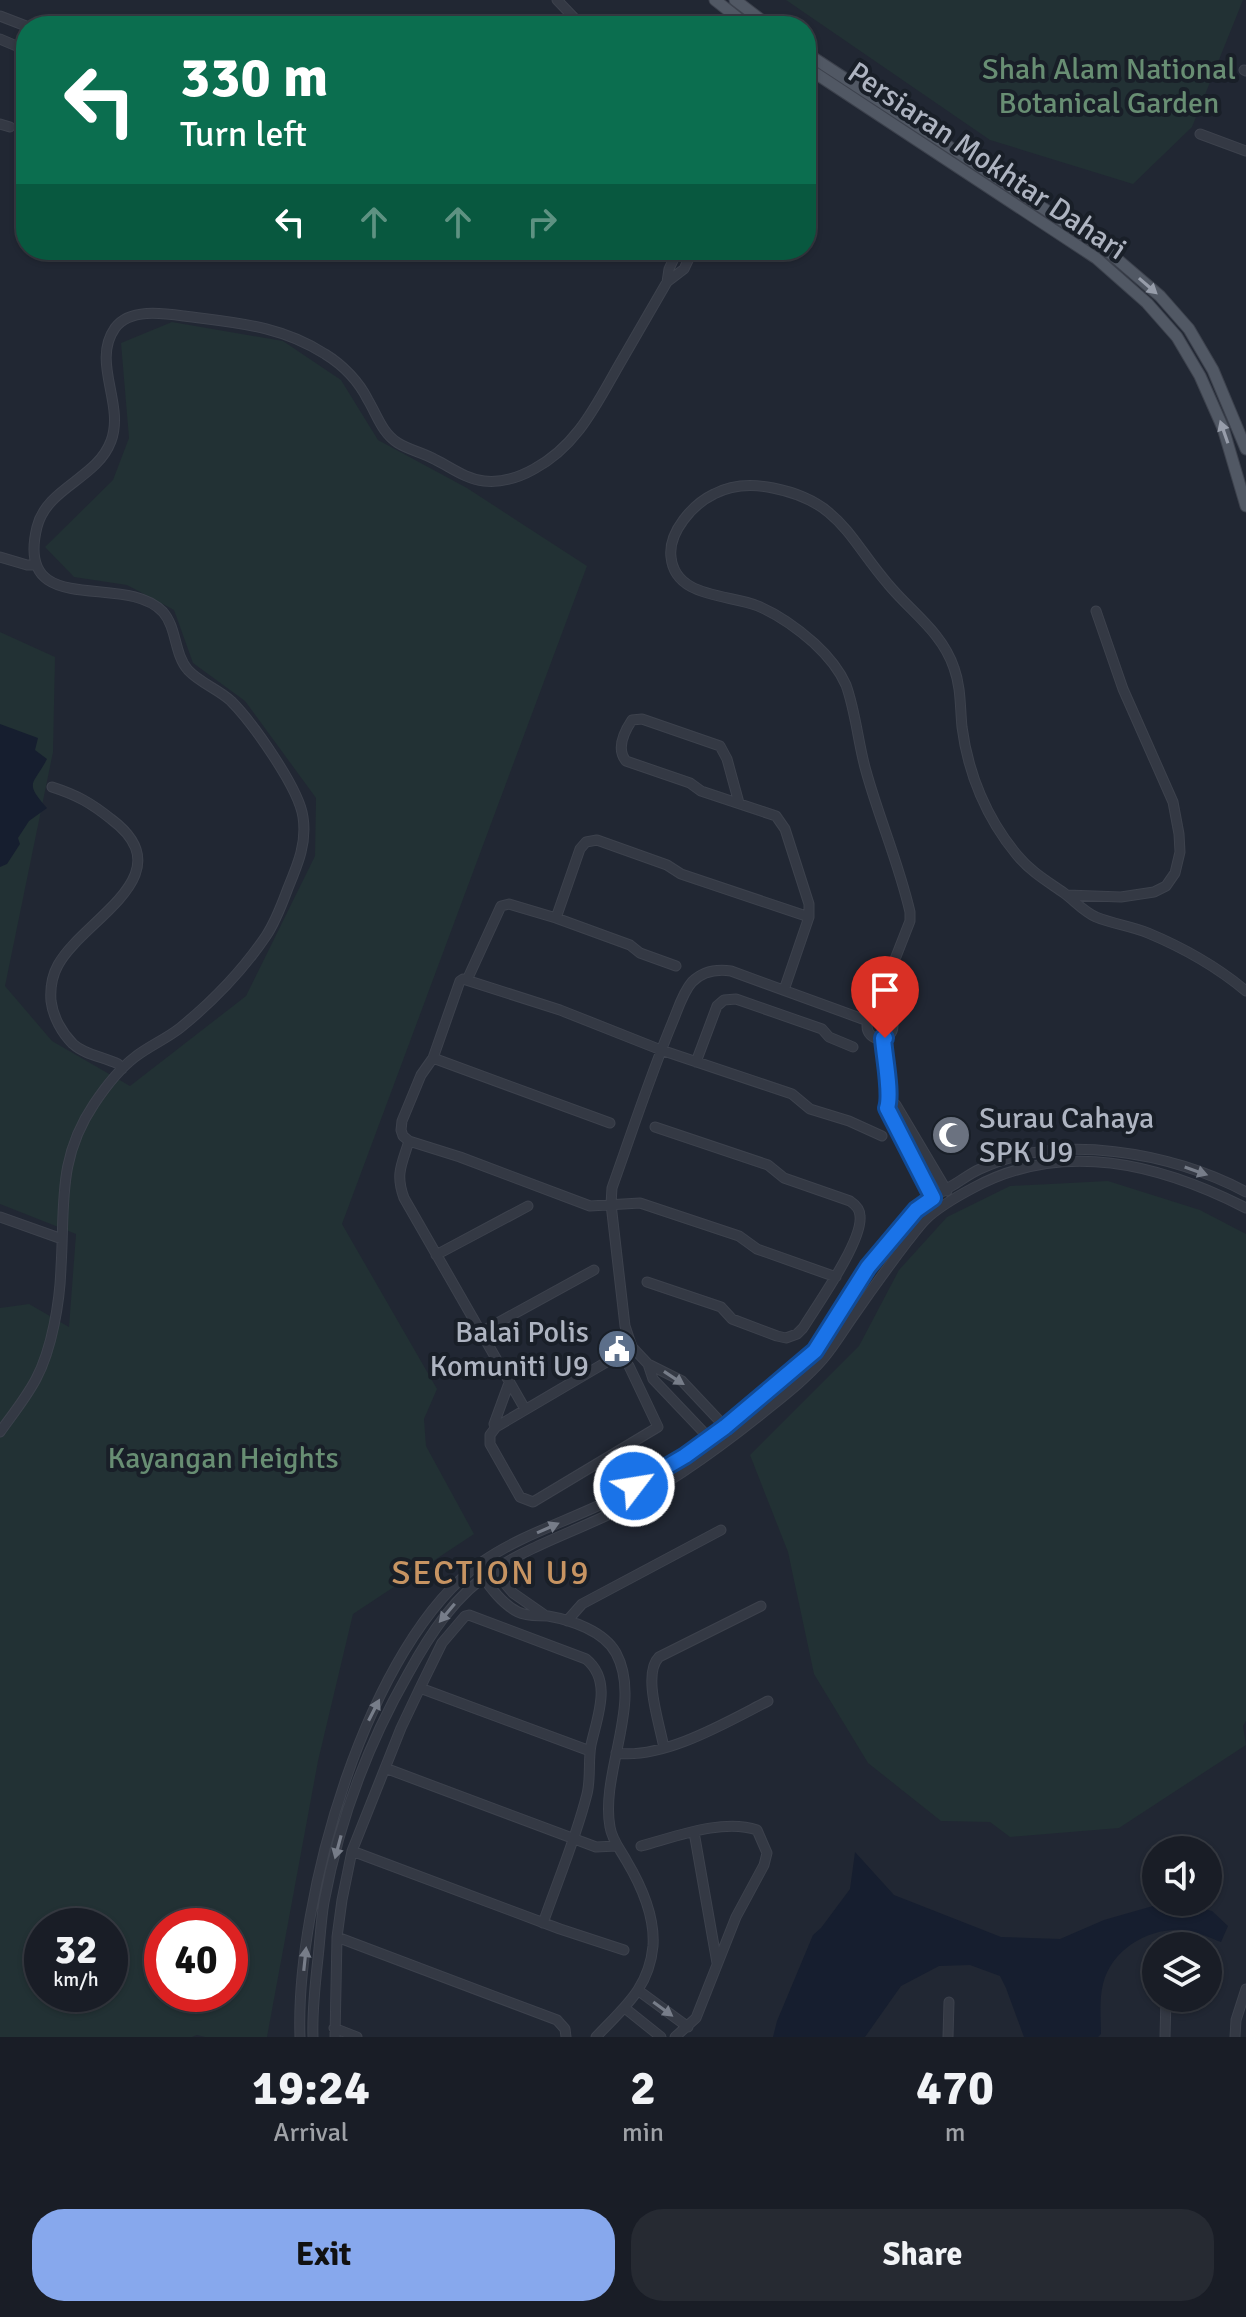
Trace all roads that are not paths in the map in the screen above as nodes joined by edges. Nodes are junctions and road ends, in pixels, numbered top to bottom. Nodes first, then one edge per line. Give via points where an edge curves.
1 (557, 0) edge
2 (715, 0) edge
3 (735, 0) edge
4 (572, 16) edge
5 (735, 16) edge
6 (756, 16) edge
7 (816, 60) edge
8 (816, 74) edge
9 (1200, 134) dead end
10 (1246, 151) edge
11 (673, 260) edge
12 (687, 260) edge
13 (667, 282) junction
14 (1246, 449) edge
15 (1246, 506) edge
16 (0, 557) edge
17 (36, 565) junction
18 (1096, 611) dead end
19 (52, 787) dead end
20 (739, 803) junction
21 (1067, 895) junction
22 (809, 917) junction
23 (556, 918) junction
24 (676, 966) dead end
25 (465, 979) junction
26 (784, 990) junction
27 (1246, 991) edge
28 (884, 997) junction
29 (871, 1018) junction
30 (890, 1019) junction
31 (883, 1038) junction
32 (853, 1047) dead end
33 (661, 1050) junction
34 (433, 1058) junction
35 (696, 1062) junction
36 (122, 1069) junction
37 (890, 1100) junction
38 (610, 1123) dead end
39 (655, 1127) dead end
40 (882, 1136) dead end
41 (409, 1141) junction
42 (946, 1189) junction
43 (1246, 1192) edge
44 (933, 1198) junction
45 (953, 1200) junction
46 (611, 1204) junction
47 (528, 1206) dead end
48 (940, 1208) junction
49 (1246, 1208) edge
50 (0, 1217) edge
51 (62, 1239) junction
52 (436, 1255) junction
53 (594, 1270) dead end
54 (836, 1277) junction
55 (647, 1282) dead end
56 (481, 1332) junction
57 (632, 1347) junction
58 (648, 1364) junction
59 (629, 1366) dead end
60 (509, 1383) junction
61 (525, 1409) junction
62 (496, 1427) junction
63 (725, 1427) junction
64 (0, 1432) edge
65 (735, 1435) junction
66 (709, 1439) junction
67 (718, 1448) junction
68 (721, 1530) dead end
69 (513, 1559) junction
70 (485, 1560) junction
71 (475, 1567) junction
72 (493, 1570) junction
73 (483, 1578) junction
74 (505, 1584) junction
75 (470, 1588) junction
76 (496, 1593) junction
77 (761, 1606) dead end
78 (546, 1616) junction
79 (567, 1621) junction
80 (420, 1688) junction
81 (768, 1701) dead end
82 (664, 1748) junction
83 (590, 1751) junction
84 (616, 1753) junction
85 (385, 1768) junction
86 (694, 1832) junction
87 (572, 1839) junction
88 (616, 1846) junction
89 (641, 1846) dead end
90 (352, 1851) junction
91 (543, 1923) junction
92 (337, 1937) junction
93 (624, 1950) dead end
94 (717, 1963) junction
95 (1246, 1989) edge
96 (639, 1991) junction
97 (949, 2002) dead end
98 (626, 2009) junction
99 (1166, 2012) edge
100 (688, 2027) junction
101 (334, 2033) edge
102 (566, 2034) edge
103 (300, 2037) edge
104 (313, 2037) edge
105 (357, 2037) edge
106 (596, 2037) edge
107 (661, 2037) edge
108 (675, 2037) edge
109 (948, 2037) edge
110 (1165, 2037) edge
111 (1235, 2037) edge

1 - 4 street
2 - 5 main road
3 - 6 main road
7 -> 14 main road, Persiaran Mokhtar Dahari via 1104,248 1160,296 1189,329 1213,370
15 -> 8 main road, Persiaran Mokhtar Dahari via 1223,428 1200,376 1177,337 1147,303 1096,258
9 - 10 street
11 - 13 street
12 - 13 street
13 - 17 street via 581,430 552,460 503,481 468,478 394,441 348,373 299,340 240,322 174,314 129,317 112,333 107,350 114,435 91,470 48,504 36,531
16 - 17 street
17 - 36 street via 58,586 126,596 161,611 181,659 231,702 253,729 289,782 303,817 300,858 268,933 230,981 179,1029
18 - 21 street via 1123,689 1173,802 1180,852 1175,873 1154,892
19 - 36 street via 77,795 110,818 136,850 135,878 64,956 51,993 56,1019 73,1043
20 - 20 street via 626,761 621,750 632,720 720,746
20 - 22 street via 776,816 785,829
21 - 27 street via 1096,917 1145,931 1199,957
21 - 28 street via 1038,877 988,813 970,771 960,691 945,648 885,582 841,522 787,490 749,485 713,494 699,503 671,543 676,573 700,592 734,598 791,623 836,667 846,685 865,770 910,912
22 - 23 street via 597,840 580,849
22 - 26 street
23 - 24 street
23 - 25 street via 501,906
25 - 33 street
25 - 34 street
26 - 29 street
26 - 33 street via 731,971 706,973 685,993
28 - 29 street
28 - 30 street
29 - 30 street via 883,1013
29 - 31 street via 869,1034
30 - 31 street via 891,1032
31 - 37 street
32 - 35 street via 822,1029 736,999 724,1000
33 - 35 street
33 - 46 street
34 - 38 street
34 - 41 street via 402,1121 403,1136
35 - 40 street via 792,1094 810,1109
36 - 51 street via 90,1111 69,1157
37 - 42 street
37 - 44 street via 887,1108
39 - 54 street via 768,1165 784,1178 857,1206 860,1225
41 - 46 street via 590,1206
41 - 52 street via 398,1183
42 -> 43 street via 1006,1160 1075,1149 1152,1157
42 - 44 street
42 - 45 street
44 - 48 street
44 - 63 street via 916,1210 868,1267 815,1351
45 - 48 street
45 - 49 street via 1022,1168 1081,1162 1171,1175
46 - 54 street via 640,1203 739,1236 757,1249
46 - 57 street
47 - 52 street
48 - 65 street via 924,1220 825,1358
50 - 51 street
51 - 64 street via 47,1353 36,1380
52 - 56 street
53 - 56 street
54 - 55 street via 803,1328 786,1338 732,1319 721,1307
56 - 60 street
57 - 58 street
57 - 61 street
58 -> 63 street via 682,1381
58 - 66 street via 653,1379
59 - 62 street via 658,1427 539,1500 520,1497 490,1444
60 - 61 street
60 - 62 street
61 - 62 street
63 - 65 street
63 - 66 street
65 - 67 street
66 - 67 street
70 -> 66 street via 608,1501
67 - 69 street via 617,1511
68 - 79 street via 582,1604
69 - 72 street
69 - 74 street
70 - 71 street
70 - 72 street
71 - 73 street
103 -> 71 street via 305,1952 320,1872 361,1738 433,1608
72 - 73 street
72 - 74 street
73 - 75 street
73 - 76 street
74 - 78 street
75 - 76 street
75 -> 104 street via 428,1638 401,1686 347,1813 324,1903
76 - 78 street via 518,1612
77 - 82 street via 654,1662 651,1679
78 - 79 street
79 - 84 street via 596,1632 616,1654 625,1698
80 - 83 street
80 - 83 street via 448,1635 469,1615 586,1659 601,1684
80 - 85 street
81 - 82 street
82 - 84 street
83 - 87 street via 587,1794
84 - 88 street via 609,1811
85 - 87 street
85 - 90 street
86 - 89 street
86 - 94 street
86 - 94 street via 730,1826 757,1830 767,1853
87 - 88 street via 596,1847
87 - 91 street
88 - 96 street via 637,1882 652,1927 653,1947
90 - 91 street
90 - 92 street
91 - 93 street
92 - 101 street
92 - 102 street via 557,2020
94 - 100 street
95 - 111 street
96 - 98 street
96 -> 100 street
97 - 109 street
98 - 106 street
98 - 107 street
99 - 110 street
100 - 108 street
101 - 105 street

